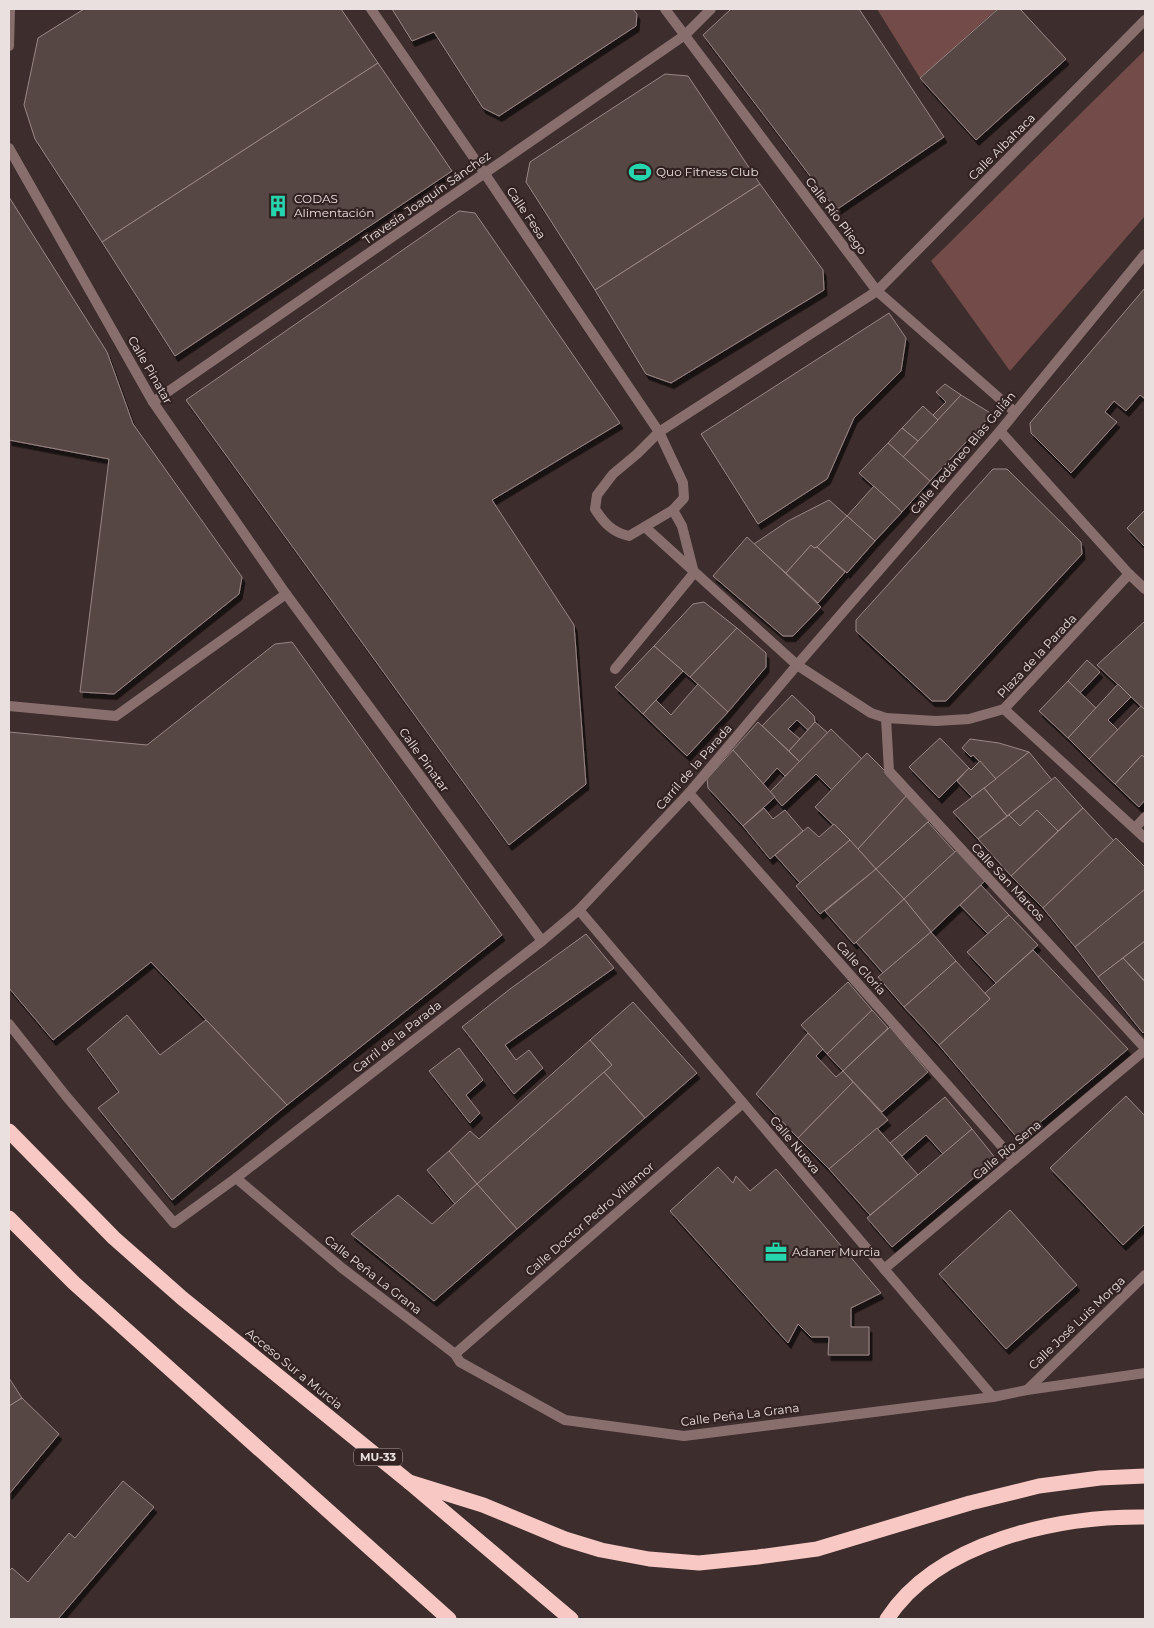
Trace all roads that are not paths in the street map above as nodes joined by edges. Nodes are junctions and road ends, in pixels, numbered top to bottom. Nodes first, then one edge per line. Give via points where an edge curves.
1 (10, 9) edge
2 (371, 9) edge
3 (665, 9) edge
4 (711, 9) edge
5 (1145, 20) edge
6 (684, 35) junction
7 (9, 46) edge
8 (9, 148) edge
9 (485, 174) junction
10 (1145, 254) edge
11 (877, 292) junction
12 (153, 402) junction
13 (1015, 412) junction
14 (1000, 431) junction
15 (659, 432) junction
16 (673, 510) junction
17 (646, 527) junction
18 (694, 573) junction
19 (1129, 574) junction
20 (1145, 589) edge
21 (286, 594) junction
22 (797, 665) junction
23 (615, 669) dead end
24 (9, 706) edge
25 (1004, 709) junction
26 (886, 718) junction
27 (689, 793) junction
28 (1145, 817) edge
29 (1134, 828) junction
30 (1145, 838) edge
31 (579, 910) junction
32 (542, 941) junction
33 (9, 1024) edge
34 (1145, 1049) edge
35 (743, 1103) junction
36 (9, 1131) edge
37 (1014, 1160) junction
38 (236, 1178) junction
39 (9, 1218) edge
40 (884, 1269) junction
41 (1145, 1275) edge
42 (454, 1354) junction
43 (1145, 1373) edge
44 (1027, 1390) junction
45 (993, 1397) junction
46 (1145, 1476) edge
47 (409, 1482) junction
48 (1145, 1517) edge
49 (449, 1619) edge
50 (571, 1619) edge
51 (887, 1619) edge

1 - 7 street
2 - 9 street, Calle Fesa
3 - 6 street, Calle Río Pliego
4 - 6 street, Travesía Joaquín Sánchez
5 - 11 street, Calle Albahaca
6 - 9 street, Travesía Joaquín Sánchez
6 - 11 street, Calle Río Pliego
8 - 12 street, Calle Pinatar
9 - 12 street, Travesía Joaquín Sánchez
9 - 15 street, Calle Fesa
10 - 13 street, Calle Pedáneo Blas Galián
11 - 13 street, Calle Río Pliego
11 - 15 street, Calle Albahaca
12 - 21 street, Calle Pinatar
13 - 14 street, Calle Pedáneo Blas Galián
14 - 19 street
14 - 22 street, Calle Pedáneo Blas Galián
15 - 16 street, Calle Fesa via 683,483 684,498
15 - 17 street, Calle Albahaca via 613,474 597,494 594,509 604,524 618,534 629,536
16 - 17 street
16 - 18 street via 682,526
17 - 18 street, Plaza de la Parada
18 - 22 street, Plaza de la Parada
18 - 23 street
19 - 20 street
19 - 25 street, Plaza de la Parada
21 - 24 street via 116,716
21 - 32 street, Calle Pinatar
22 - 26 street, Plaza de la Parada via 871,713
22 - 27 street, Carril de la Parada
25 - 26 street, Plaza de la Parada via 970,719
25 - 29 street
26 - 34 street, Calle San Marcos via 889,771
27 - 31 street, Carril de la Parada
27 - 37 street, Calle Gloria
28 - 29 street
29 - 30 street
31 - 32 street, Carril de la Parada
31 - 35 street, Calle Nueva
32 - 38 street, Carril de la Parada
33 - 38 street, Carril de la Parada via 174,1223
34 - 37 street, Calle Río Sena
35 - 40 street, Calle Nueva
35 - 42 street, Calle Doctor Pedro Villamor
36 - 47 highway, Acceso Sur a Murcia / MU-33 via 114,1238 182,1298
37 - 40 street, Calle Río Sena
38 - 42 street, Calle Peña La Grana via 342,1268
39 - 49 highway via 74,1283
40 - 45 street, Calle Nueva
41 - 44 street, Calle José Luis Morga
42 - 45 street, Calle Peña La Grana via 460,1362 566,1420 684,1436
43 - 44 street, Calle Peña La Grana
44 - 45 street, Calle Peña La Grana
46 - 47 highway via 1039,1486 817,1549 699,1563 601,1550 564,1539 483,1505
47 - 50 highway, Acceso Sur a Murcia / MU-33
48 - 51 highway via 1073,1522 1011,1536 976,1549 943,1566 916,1586

